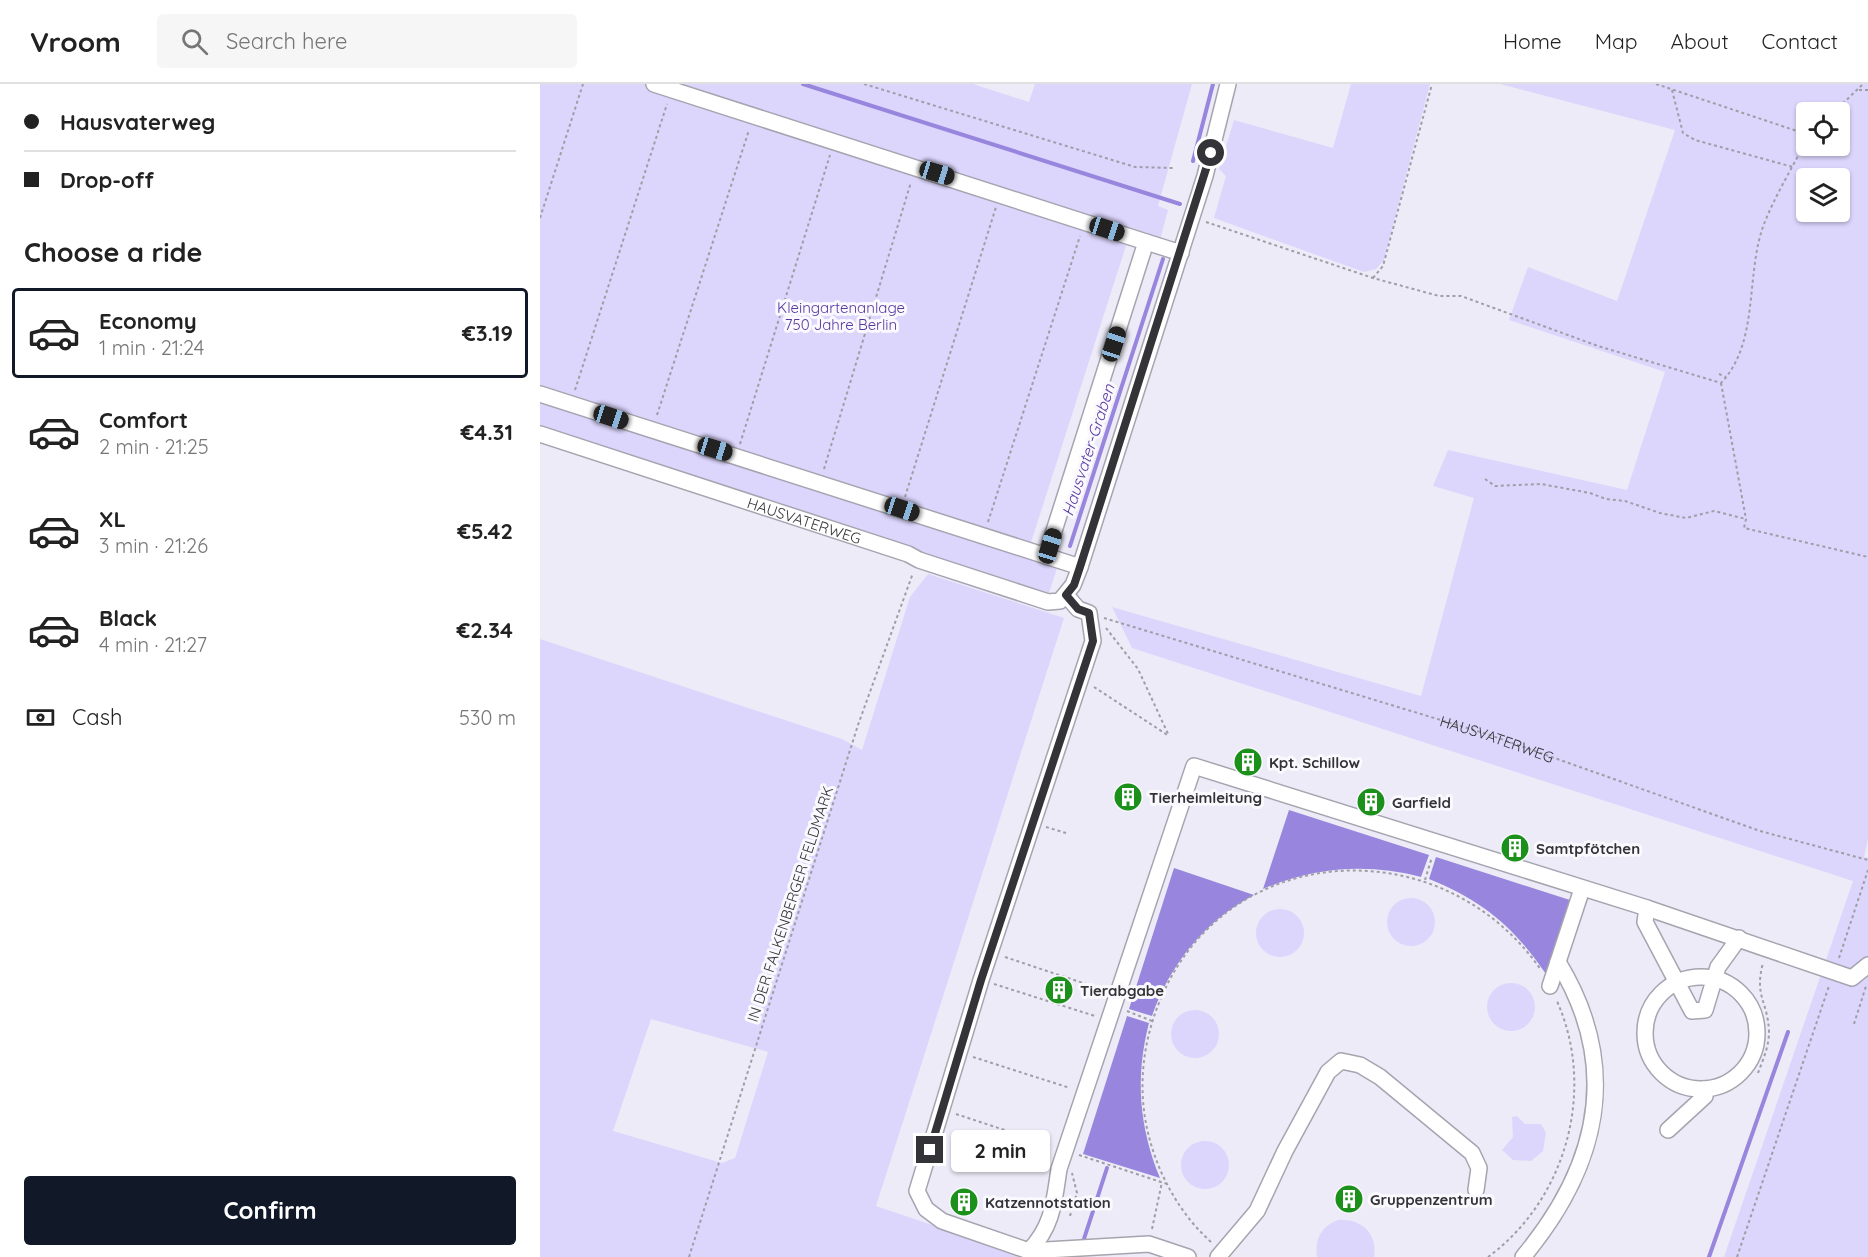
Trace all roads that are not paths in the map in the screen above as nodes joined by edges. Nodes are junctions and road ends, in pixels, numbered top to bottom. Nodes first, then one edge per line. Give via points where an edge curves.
1 (654, 84) edge
2 (1228, 84) edge
3 (1146, 242) junction
4 (1181, 253) junction
5 (540, 394) edge
6 (540, 434) edge
7 (1046, 556) junction
8 (1080, 567) junction
9 (1066, 595) junction
10 (1582, 889) junction
11 (1647, 908) junction
12 (1738, 938) junction
13 (1558, 962) junction
14 (1868, 965) edge
15 (1714, 979) junction
16 (1678, 983) junction
17 (1550, 986) road end
18 (1704, 1089) junction
19 (1668, 1130) dead end
20 (1476, 1190) dead end
21 (1029, 1251) junction
22 (1221, 1255) edge
23 (1188, 1257) edge
24 (1524, 1257) edge

1 - 3 street
2 - 4 street
3 - 4 street
3 - 7 street
4 - 8 street
5 - 7 street
6 - 9 street, HAUSVATERWEG via 1048,602 1060,601
7 - 8 street
8 - 9 street
9 - 21 street via 1078,609 1089,613 1093,641 981,980 917,1191 926,1209 942,1221
10 - 11 street
10 - 13 street
10 - 21 street via 1194,766 1060,1164 1044,1235
11 - 12 street
11 - 16 street via 1645,922
12 - 14 street via 1852,978
12 - 15 street
13 - 17 street
13 - 24 street via 1576,992 1587,1027 1594,1064 1594,1108 1587,1150 1571,1188
15 - 16 street
15 - 16 street via 1705,1010 1692,1011
15 - 18 street via 1737,988 1751,1005 1758,1026 1756,1048 1746,1068 1728,1082
16 - 18 street via 1656,997 1646,1017 1644,1039 1651,1060 1665,1077 1685,1087
18 - 19 street via 1705,1096
20 - 22 street via 1479,1168 1472,1153 1380,1077 1360,1065 1341,1061 1328,1072 1257,1211
21 - 23 street via 1149,1245

